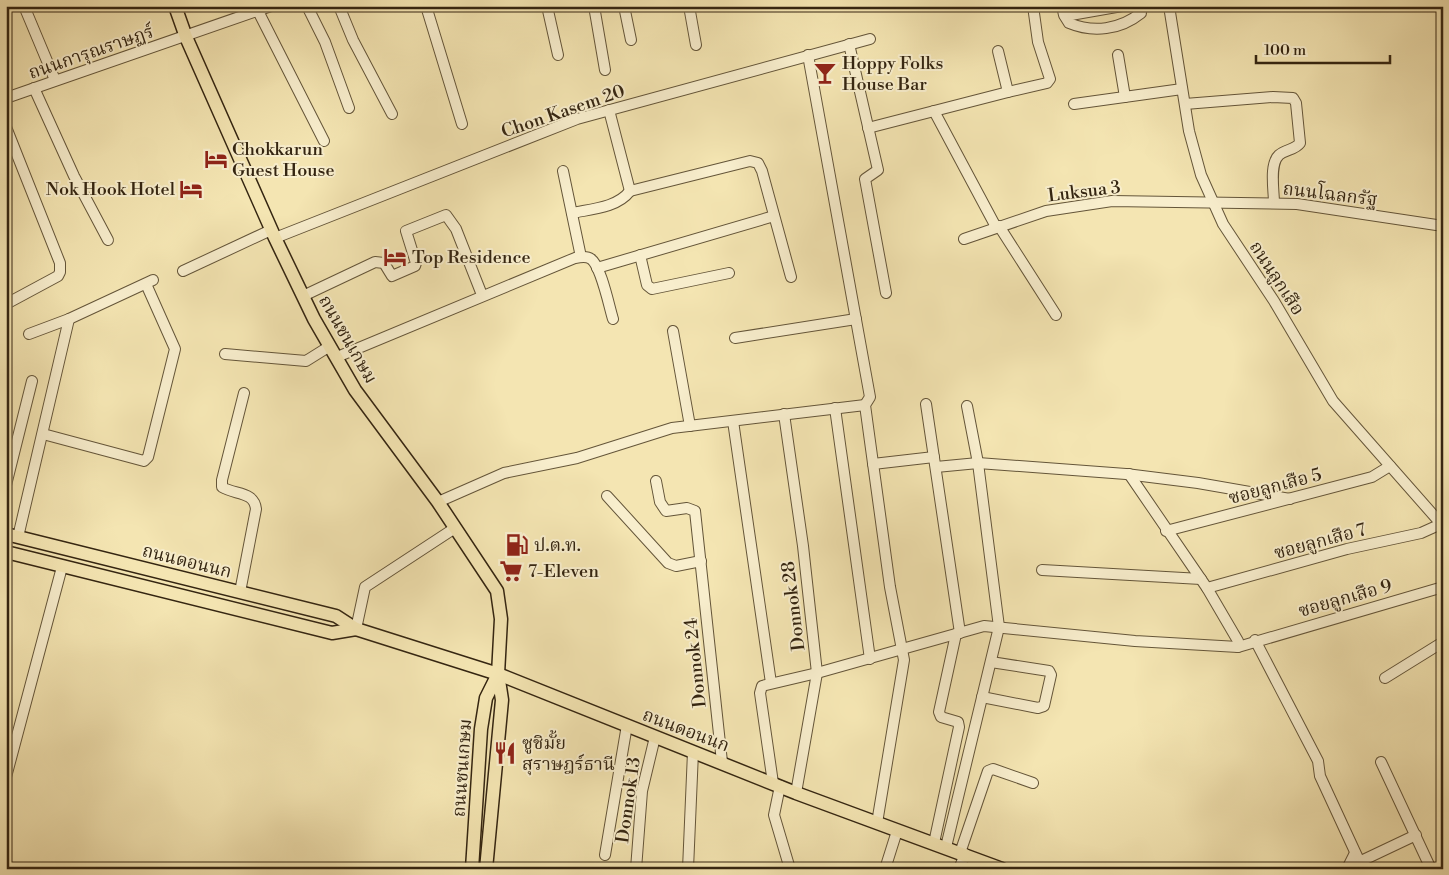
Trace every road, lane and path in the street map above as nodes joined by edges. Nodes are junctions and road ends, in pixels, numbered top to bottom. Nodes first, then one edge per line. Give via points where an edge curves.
1 (24, 6) edge
2 (175, 6) edge
3 (270, 6) edge
4 (307, 6) edge
5 (339, 6) edge
6 (426, 6) edge
7 (547, 6) edge
8 (594, 6) edge
9 (624, 6) edge
10 (689, 6) edge
11 (1032, 6) edge
12 (1122, 6) edge
13 (1140, 6) edge
14 (1170, 6) edge
15 (258, 11) junction
16 (1064, 11) edge
17 (186, 37) junction
18 (870, 38) dead end
19 (632, 40) dead end
20 (849, 44) junction
21 (696, 45) dead end
22 (998, 50) dead end
23 (558, 55) dead end
24 (808, 55) junction
25 (1118, 55) dead end
26 (605, 70) dead end
27 (55, 80) junction
28 (34, 88) junction
29 (1182, 89) junction
30 (1008, 92) junction
31 (1125, 97) junction
32 (6, 98) edge
33 (1074, 104) dead end
34 (1185, 104) junction
35 (349, 108) dead end
36 (609, 110) junction
37 (934, 111) junction
38 (392, 114) dead end
39 (462, 124) dead end
40 (6, 127) edge
41 (868, 128) junction
42 (324, 141) dead end
43 (563, 171) dead end
44 (630, 191) junction
45 (1274, 203) junction
46 (1213, 204) junction
47 (572, 214) junction
48 (774, 216) junction
49 (1443, 226) edge
50 (997, 227) junction
51 (273, 234) junction
52 (964, 238) dead end
53 (108, 240) dead end
54 (640, 256) junction
55 (581, 257) junction
56 (597, 268) junction
57 (183, 271) dead end
58 (729, 273) dead end
59 (791, 278) dead end
60 (886, 293) dead end
61 (482, 295) junction
62 (303, 296) junction
63 (6, 304) edge
64 (1056, 315) dead end
65 (69, 319) junction
66 (613, 319) dead end
67 (856, 319) junction
68 (674, 331) dead end
69 (29, 334) dead end
70 (735, 338) dead end
71 (333, 352) junction
72 (225, 354) dead end
73 (32, 381) dead end
74 (244, 393) dead end
75 (926, 404) dead end
76 (865, 405) junction
77 (967, 406) dead end
78 (836, 408) junction
79 (784, 414) junction
80 (733, 421) junction
81 (690, 426) junction
82 (43, 434) junction
83 (6, 439) edge
84 (18, 441) junction
85 (935, 462) junction
86 (873, 464) junction
87 (978, 464) junction
88 (1390, 466) junction
89 (1129, 474) junction
90 (7, 478) edge
91 (656, 480) dead end
92 (607, 496) dead end
93 (1290, 499) junction
94 (438, 502) junction
95 (1442, 525) edge
96 (455, 528) junction
97 (1166, 531) junction
98 (12, 535) edge
99 (6, 552) edge
100 (701, 561) junction
101 (62, 567) junction
102 (1042, 570) dead end
103 (1204, 584) junction
104 (1443, 587) edge
105 (240, 592) junction
106 (999, 627) junction
107 (356, 629) junction
108 (958, 633) junction
109 (1255, 640) junction
110 (1443, 642) edge
111 (1238, 647) junction
112 (900, 651) junction
113 (870, 659) junction
114 (991, 662) junction
115 (817, 673) junction
116 (498, 674) junction
117 (1385, 678) dead end
118 (771, 683) junction
119 (982, 697) junction
120 (627, 725) junction
121 (655, 736) junction
122 (693, 752) junction
123 (722, 762) junction
124 (1381, 762) dead end
125 (6, 777) edge
126 (1033, 783) dead end
127 (777, 785) junction
128 (796, 793) junction
129 (877, 823) junction
130 (898, 831) junction
131 (1416, 835) junction
132 (940, 846) junction
133 (962, 854) junction
134 (605, 855) dead end
135 (1359, 861) edge
136 (472, 869) edge
137 (486, 869) edge
138 (636, 869) edge
139 (688, 869) edge
140 (790, 869) edge
141 (885, 869) edge
142 (959, 869) edge
143 (1002, 869) edge
144 (1347, 869) edge
145 (1432, 869) edge

1 - 27 street
2 - 17 main road, ถนนชนเกษม
3 - 15 street, ถนนการุณราษฏร์
4 - 35 street via 325,42
5 - 38 street
6 - 39 street
7 - 23 street
8 - 26 street
9 - 19 street
10 - 21 street
11 - 30 street via 1038,42 1050,79 1048,83
12 - 16 street
13 - 16 street via 1139,15 1127,22 1094,29 1071,24
14 - 29 street, ถนนลูกเสือ
15 - 17 street, ถนนการุณราษฏร์
15 - 42 street
17 - 27 street, ถนนการุณราษฏร์
17 - 51 main road, ถนนชนเกษม
18 - 20 street, Chon Kasem 20
20 - 24 street, Chon Kasem 20
20 - 41 street
22 - 30 street
24 - 36 street, Chon Kasem 20
24 - 67 street
25 - 31 street
27 - 28 street, ถนนการุณราษฏร์
28 - 32 street, ถนนการุณราษฏร์
28 - 53 street via 74,176
29 - 31 street
29 - 34 street, ถนนลูกเสือ
30 - 37 street
31 - 33 street
34 - 45 street via 1293,98 1300,142 1277,158
34 - 46 street, ถนนลูกเสือ via 1201,175
36 - 44 street
36 - 51 street, Chon Kasem 20
37 - 41 street
37 - 50 street
40 - 63 street via 60,262 60,272
41 - 60 street via 878,170 865,178
43 - 47 street
44 - 47 street via 626,198 610,205
44 - 48 street via 750,161 758,163 762,171
45 - 46 street, ถนนโฉลกรัฐ
45 - 49 street, ถนนโฉลกรัฐ
46 - 50 street, Luksua 3 via 1112,201 1046,211
46 - 88 street, ถนนลูกเสือ via 1333,400
47 - 55 street
48 - 54 street
48 - 59 street
50 - 52 street, Luksua 3
50 - 64 street
51 - 57 street, Chon Kasem 20
51 - 62 main road, ถนนชนเกษม
54 - 56 street
54 - 58 street via 647,285 652,289
55 - 56 street via 592,260
55 - 61 street
56 - 66 street
61 - 62 street via 456,230 446,215 406,232 415,266 392,276 384,263 375,262
61 - 71 street
62 - 71 main road, ถนนชนเกษม
65 - 69 street
65 - 82 street
65 - 82 street via 150,282 175,349 148,458 144,462
67 - 70 street
67 - 76 street via 870,397
68 - 81 street
71 - 72 street via 306,361
71 - 94 main road, ถนนชนเกษม via 355,390
73 - 84 street
74 - 105 street via 222,480 222,487 255,502
75 - 85 street
76 - 78 street
76 - 86 street
77 - 87 street
78 - 79 street
78 - 113 street
79 - 80 street
79 - 115 street, Donnok 28
80 - 81 street
80 - 118 street
81 - 94 street via 672,428 577,458 504,473
82 - 98 street
83 - 84 street
84 - 90 street
85 - 86 street
85 - 87 street
85 - 108 street
86 - 112 street
87 - 89 street
87 - 106 street
88 - 93 street, ซอยลูกเสือ 5 via 1372,476
88 - 95 street, ถนนลูกเสือ
89 - 93 street
89 - 97 street
91 - 100 street, Donnok 24 via 660,502 666,511 687,508 695,511
92 - 100 street via 668,563 676,566
93 - 97 street, ซอยลูกเสือ 5
94 - 96 main road, ถนนชนเกษม
95 - 103 street, ซอยลูกเสือ 7 via 1421,533
96 - 107 street via 365,587
96 - 116 main road, ถนนชนเกษม via 497,591 501,619
97 - 103 street
98 - 105 main road, ถนนดอนนก
99 - 101 main road, ถนนดอนนก
100 - 123 street, Donnok 24
101 - 107 main road, ถนนดอนนก via 332,633
101 - 125 street
102 - 103 street, ซอยลูกเสือ 7
103 - 111 street via 1238,641
104 - 109 street, ซอยลูกเสือ 9
105 - 107 main road, ถนนดอนนก via 336,616
106 - 108 street via 984,626
106 - 111 street via 1135,641
106 - 114 street
107 - 116 main road, ถนนดอนนก
108 - 112 street
108 - 132 street via 939,712 941,716 958,722 959,727
109 - 111 street, ซอยลูกเสือ 9
109 - 135 street via 1318,761 1320,776
110 - 117 street
112 - 113 street
112 - 129 street via 904,660
113 - 115 street
114 - 119 street
114 - 119 street via 1049,671 1051,675 1044,703 1038,708
115 - 118 street
115 - 128 street, Donnok 28
116 - 120 main road, ถนนดอนนก
116 - 136 main road, ถนนชนเกษม via 486,698 481,729
116 - 137 main road, ถนนชนเกษม via 502,700
118 - 127 street via 762,686 760,693
119 - 132 street
120 - 121 main road, ถนนดอนนก
120 - 134 street
121 - 122 main road, ถนนดอนนก
121 - 138 street, Donnok 13 via 642,791
122 - 123 main road, ถนนดอนนก
122 - 139 street
123 - 127 main road, ถนนดอนนก
124 - 131 street
126 - 133 street via 992,769 988,771
127 - 128 main road, ถนนดอนนก
127 - 140 street via 774,815
128 - 129 main road, ถนนดอนนก
129 - 130 main road, ถนนดอนนก
130 - 132 main road, ถนนดอนนก
130 - 141 street
131 - 135 street
131 - 145 street
132 - 133 main road, ถนนดอนนก
133 - 142 street
133 - 143 main road, ถนนดอนนก
135 - 144 street

